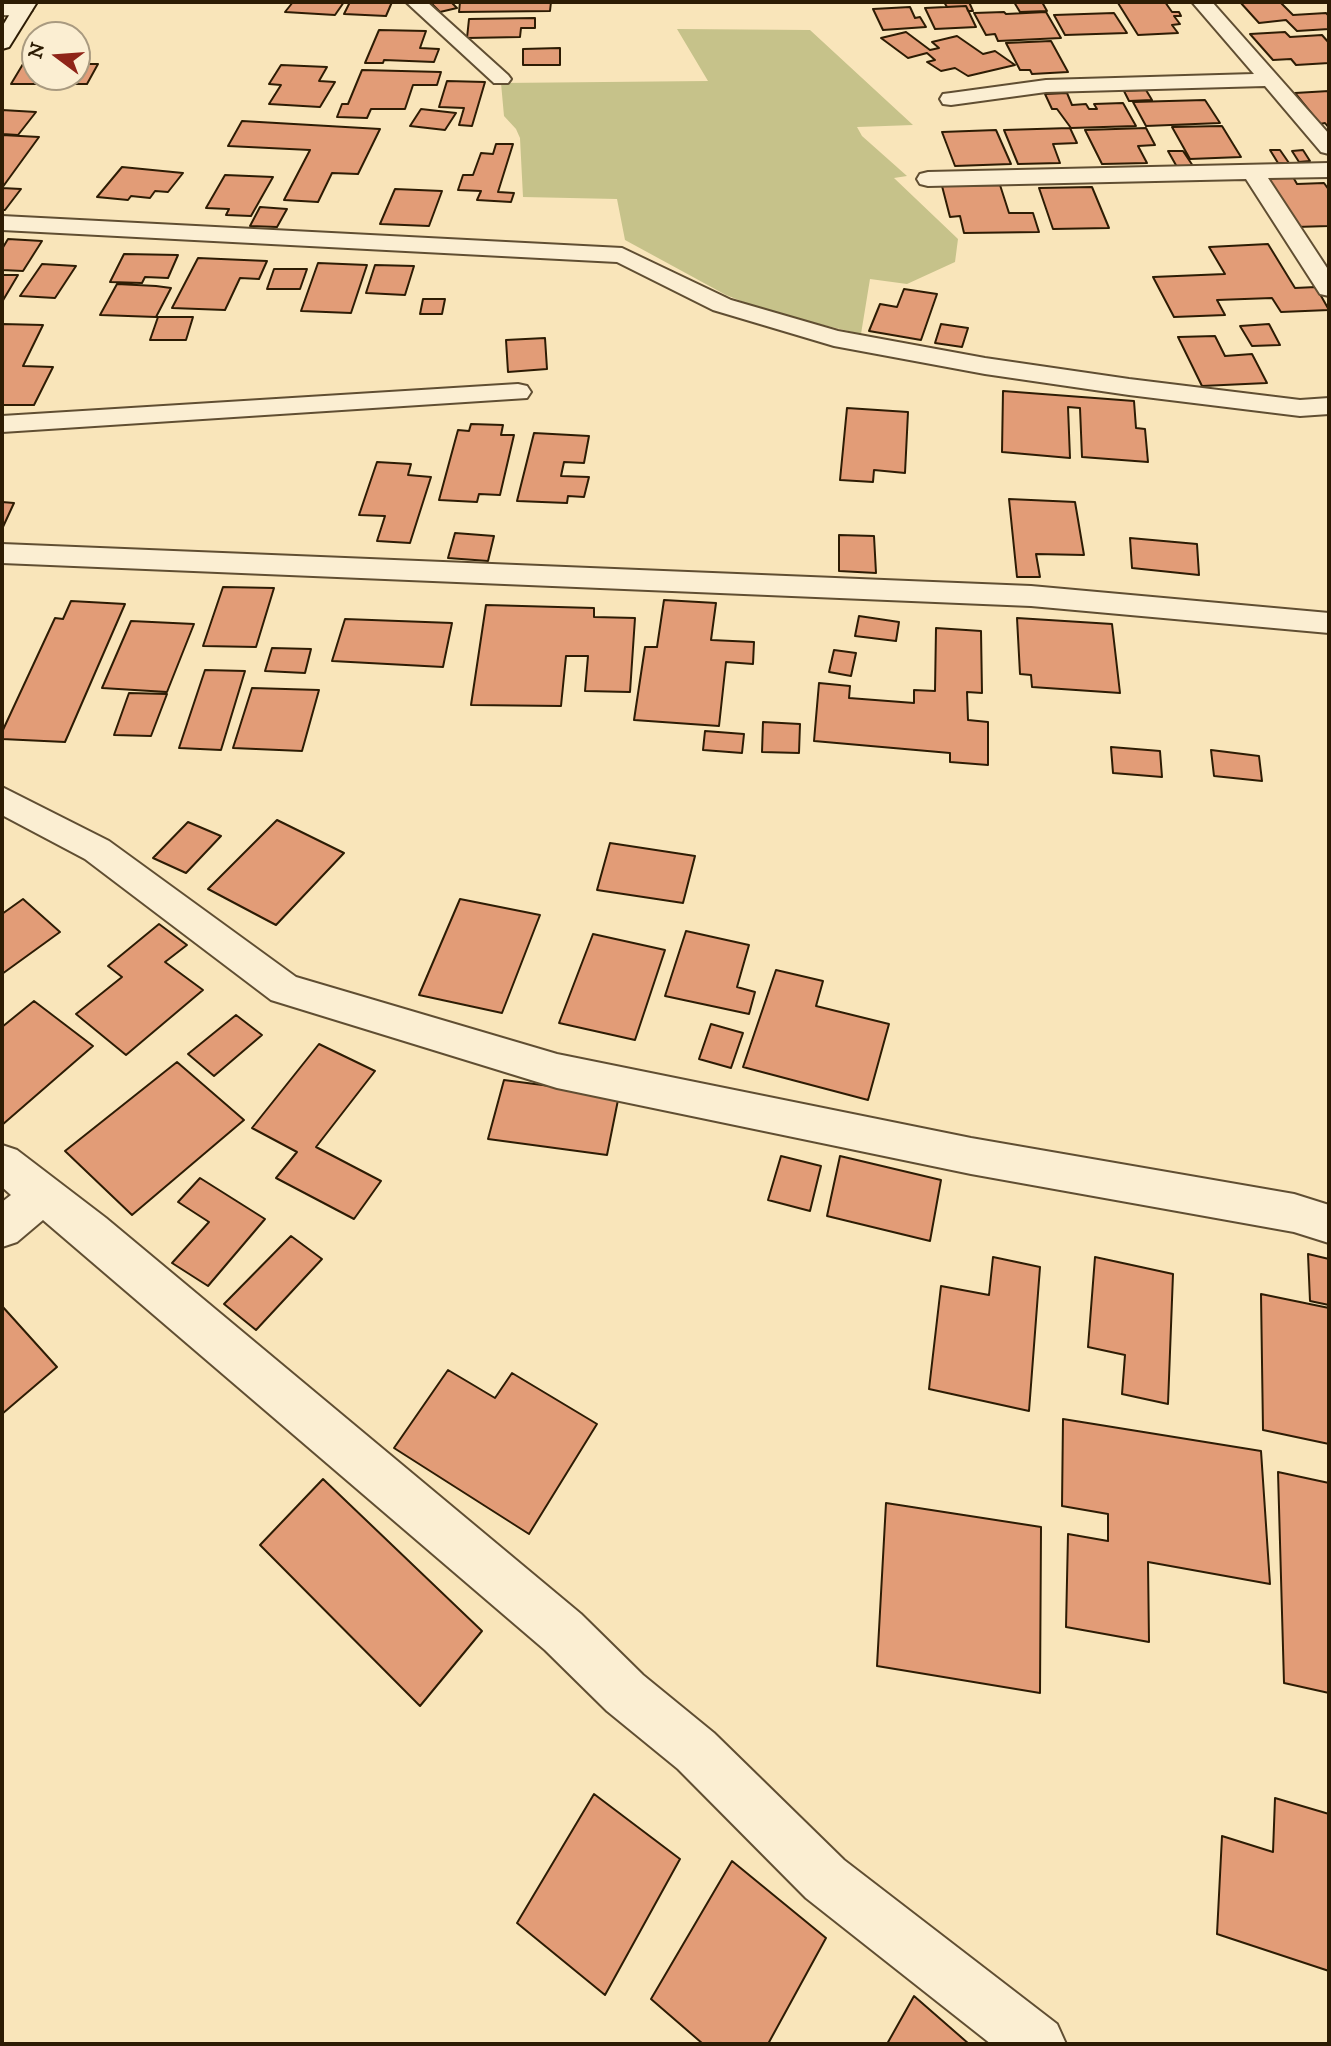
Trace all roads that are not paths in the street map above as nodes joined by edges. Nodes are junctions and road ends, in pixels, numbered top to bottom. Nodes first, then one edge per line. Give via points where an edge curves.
1 (416, 2) edge
2 (1202, 2) edge
3 (25, 6) edge
4 (2, 9) edge
5 (2, 43) edge
6 (501, 79) dead end
7 (1273, 80) junction
8 (951, 99) dead end
9 (1329, 147) edge
10 (1329, 170) edge
11 (1253, 172) junction
12 (928, 179) dead end
13 (2, 223) edge
14 (1329, 289) edge
15 (518, 392) dead end
16 (1329, 406) edge
17 (2, 425) edge
18 (2, 553) edge
19 (1329, 624) edge
20 (2, 800) edge
21 (2, 1163) edge
22 (42, 1195) junction
23 (1329, 1224) edge
24 (2, 1228) edge
25 (1037, 2044) edge

1 - 6 street
2 - 7 street
3 - 4 street
3 - 5 street
7 - 8 street via 1046,86
7 - 9 street
10 - 11 street
11 - 12 street
11 - 14 street
13 - 16 street via 622,255 722,305 834,338 1129,387 1300,408
15 - 17 street
18 - 19 street via 1031,596
20 - 23 street via 97,850 284,989 557,1071 971,1156 1294,1213
21 - 22 street
22 - 24 street
22 - 25 street via 563,1632 625,1693 696,1751 825,1879

